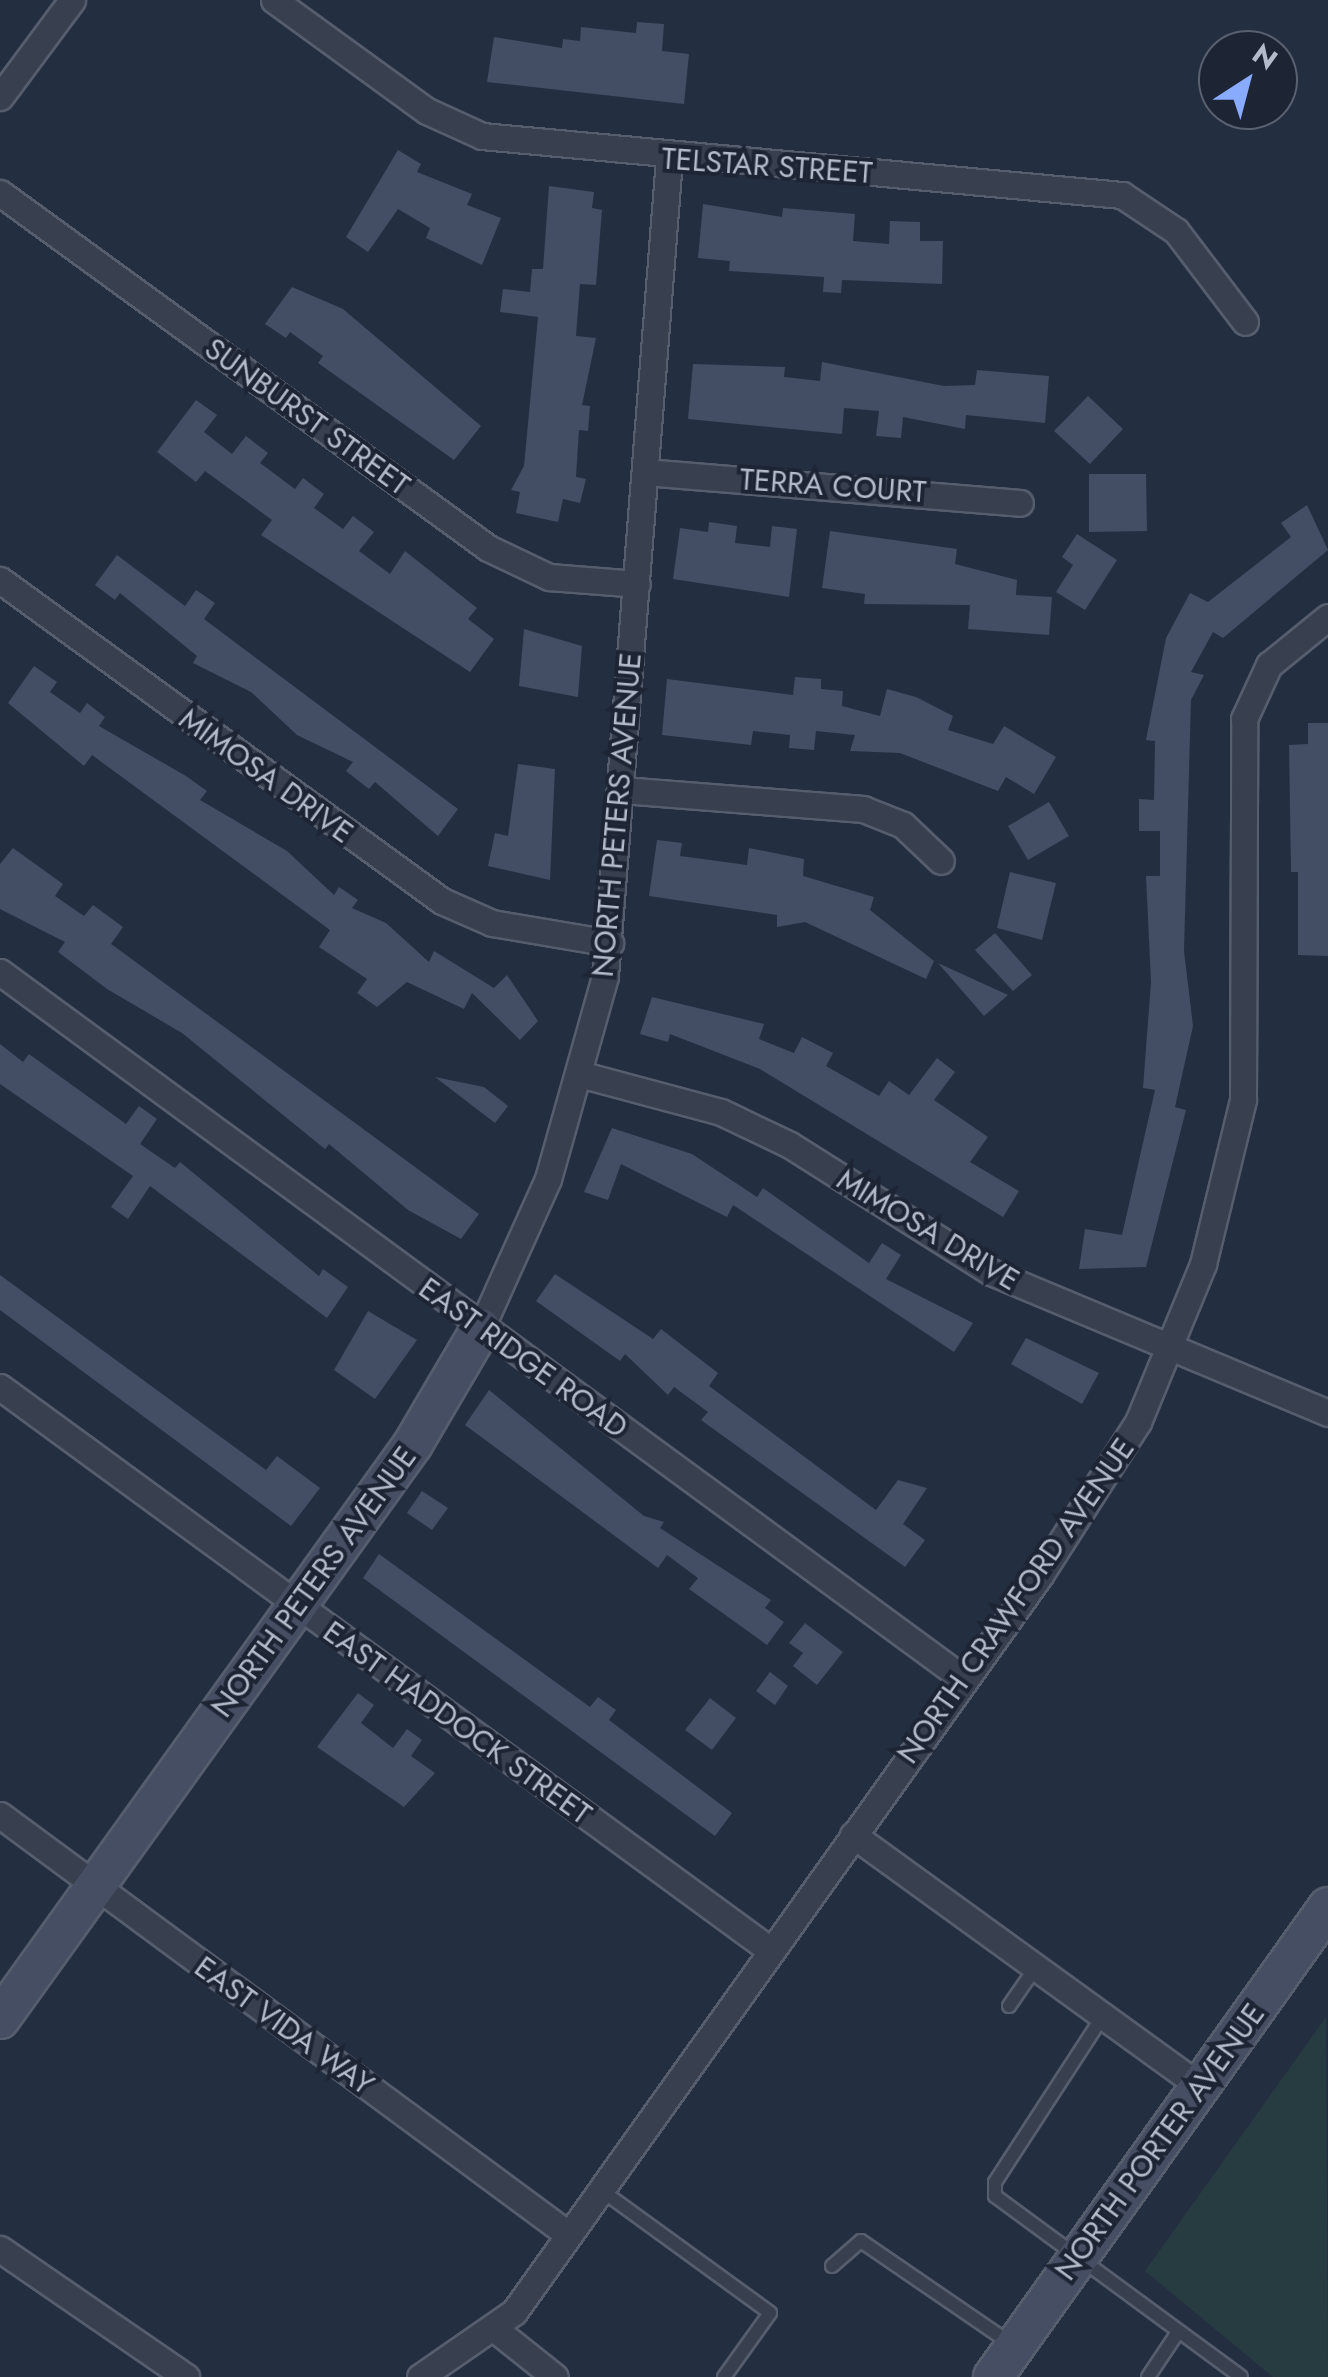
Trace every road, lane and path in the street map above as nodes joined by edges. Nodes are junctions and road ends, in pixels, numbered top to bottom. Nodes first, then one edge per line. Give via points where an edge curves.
1 (72, 0) edge
2 (274, 0) edge
3 (0, 98) edge
4 (669, 159) junction
5 (0, 193) edge
6 (1246, 322) dead end
7 (645, 472) junction
8 (1020, 504) dead end
9 (0, 580) edge
10 (637, 584) junction
11 (1328, 617) edge
12 (622, 790) junction
13 (941, 861) dead end
14 (610, 943) junction
15 (0, 972) edge
16 (583, 1075) junction
17 (481, 1328) junction
18 (1169, 1352) junction
19 (0, 1387) edge
20 (1328, 1413) edge
21 (298, 1606) junction
22 (964, 1679) junction
23 (0, 1815) edge
24 (854, 1836) junction
25 (94, 1886) junction
26 (1327, 1911) edge
27 (770, 1950) junction
28 (1036, 1968) junction
29 (1009, 2006) dead end
30 (1104, 2016) junction
31 (0, 2019) edge
32 (1200, 2086) junction
33 (601, 2190) junction
34 (569, 2235) junction
35 (0, 2249) edge
36 (1077, 2257) junction
37 (832, 2266) dead end
38 (496, 2330) junction
39 (1178, 2332) junction
40 (1015, 2346) junction
41 (186, 2377) edge
42 (420, 2377) edge
43 (555, 2377) edge
44 (724, 2377) edge
45 (993, 2377) edge
46 (1148, 2377) edge
47 (1241, 2377) edge

1 - 3 street
2 - 4 street, TELSTAR STREET via 459,128
4 - 6 street, TELSTAR STREET via 1122,195 1176,231
4 - 7 street, NORTH PETERS AVENUE
5 - 10 street, SUNBURST STREET via 500,556 549,577
7 - 8 street, TERRA COURT
7 - 10 street, NORTH PETERS AVENUE
9 - 14 street, MIMOSA DRIVE via 442,901 492,923
10 - 12 street, NORTH PETERS AVENUE
11 - 18 street, NORTH CRAWFORD AVENUE via 1269,665 1244,719 1243,1100 1224,1198
12 - 13 street via 862,809 903,825
12 - 14 street, NORTH PETERS AVENUE
14 - 16 street, NORTH PETERS AVENUE
15 - 17 street, EAST RIDGE ROAD
16 - 17 street, NORTH PETERS AVENUE
16 - 18 street, MIMOSA DRIVE via 763,1132 991,1272
17 - 21 street, NORTH PETERS AVENUE
17 - 22 street, EAST RIDGE ROAD
18 - 20 street, MIMOSA DRIVE
18 - 22 street, NORTH CRAWFORD AVENUE via 1119,1457
19 - 21 street, EAST HADDOCK STREET
21 - 25 street, NORTH PETERS AVENUE
21 - 27 street, EAST HADDOCK STREET
22 - 24 street, NORTH CRAWFORD AVENUE
23 - 25 street, EAST VIDA WAY
24 - 27 street, NORTH CRAWFORD AVENUE
24 - 28 street
25 - 31 street, NORTH PETERS AVENUE
25 - 34 street, EAST VIDA WAY
26 - 32 street, NORTH PORTER AVENUE
27 - 33 street, NORTH CRAWFORD AVENUE
28 - 29 lane
28 - 30 street
30 - 32 street
30 - 36 lane via 994,2182 1004,2208
32 - 36 street, NORTH PORTER AVENUE
33 - 34 street, NORTH CRAWFORD AVENUE
33 - 44 lane via 770,2312
34 - 38 street, NORTH CRAWFORD AVENUE
35 - 41 street
36 - 39 lane
36 - 40 street, NORTH PORTER AVENUE
37 - 40 lane via 861,2241
38 - 42 street
38 - 43 street
39 - 46 lane
39 - 47 lane
40 - 45 street, NORTH PORTER AVENUE

